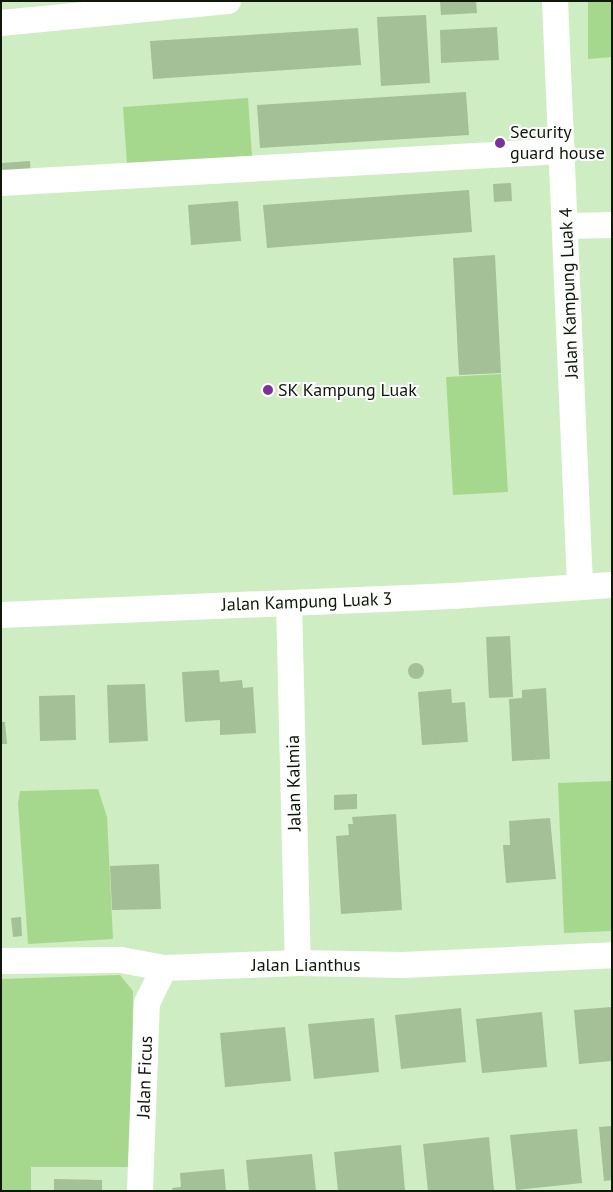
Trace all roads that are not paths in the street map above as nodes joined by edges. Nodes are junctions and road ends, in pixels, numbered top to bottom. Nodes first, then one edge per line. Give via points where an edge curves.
1 (228, 1) edge
2 (555, 1) edge
3 (1, 23) edge
4 (562, 151) junction
5 (1, 184) edge
6 (612, 225) edge
7 (566, 226) junction
8 (612, 585) edge
9 (580, 586) junction
10 (290, 603) junction
11 (1, 615) edge
12 (612, 955) edge
13 (1, 961) edge
14 (298, 963) junction
15 (164, 968) junction
16 (140, 1191) edge

1 - 3 street
2 - 4 street, Jalan Kampung Luak 4
4 - 5 street
4 - 7 street, Jalan Kampung Luak 4
6 - 7 street
7 - 9 street, Jalan Kampung Luak 4
8 - 9 street, Jalan Kampung Luak 3
9 - 10 street, Jalan Kampung Luak 3 via 453,596
10 - 11 street, Jalan Kampung Luak 3
10 - 14 street, Jalan Kalmia
12 - 14 street, Jalan Lianthus via 404,965
13 - 15 street, Jalan Lianthus via 121,960
14 - 15 street, Jalan Lianthus
15 - 16 street, Jalan Ficus via 148,1002

